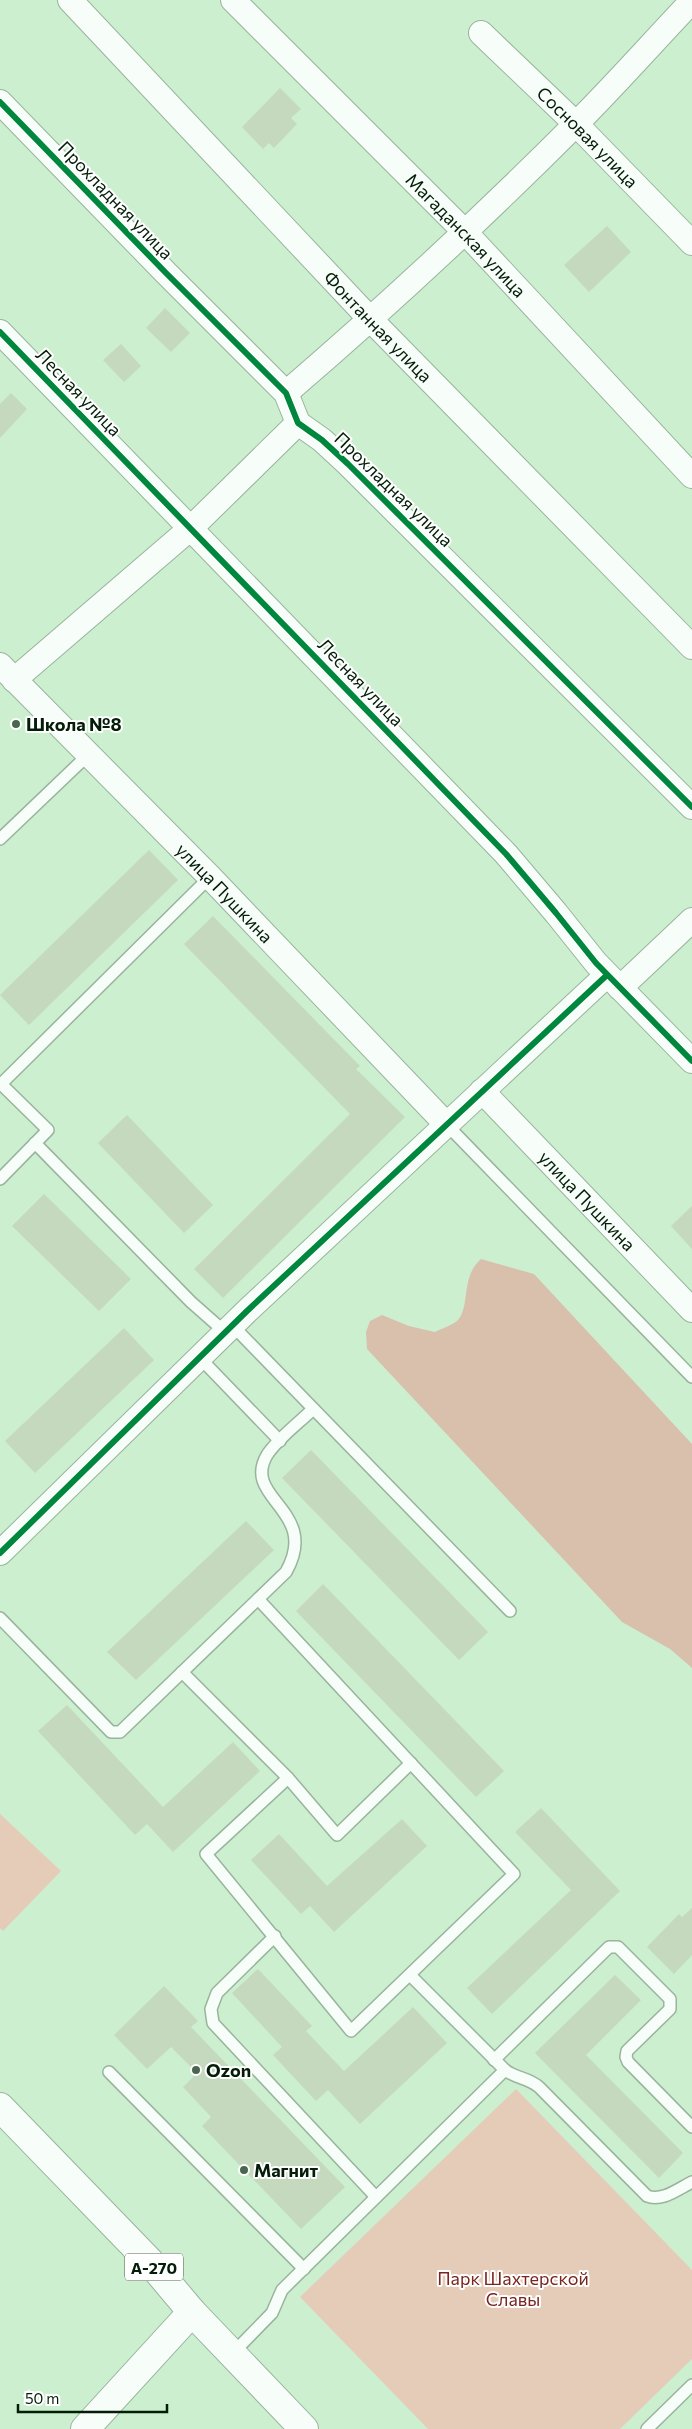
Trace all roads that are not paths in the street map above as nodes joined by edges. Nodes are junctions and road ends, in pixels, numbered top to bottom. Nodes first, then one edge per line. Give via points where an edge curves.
1 (70, 0) edge
2 (233, 0) edge
3 (692, 1) edge
4 (481, 32) dead end
5 (0, 102) edge
6 (576, 124) junction
7 (465, 232) junction
8 (692, 243) edge
9 (371, 320) junction
10 (0, 332) edge
11 (286, 393) junction
12 (298, 424) junction
13 (692, 476) edge
14 (192, 527) junction
15 (692, 647) edge
16 (7, 673) edge
17 (89, 754) junction
18 (692, 807) edge
19 (0, 840) edge
20 (210, 878) junction
21 (692, 920) edge
22 (614, 981) junction
23 (692, 1061) edge
24 (1, 1084) edge
25 (482, 1091) junction
26 (447, 1125) junction
27 (35, 1143) junction
28 (0, 1179) edge
29 (692, 1310) edge
30 (229, 1328) junction
31 (199, 1357) junction
32 (692, 1377) edge
33 (313, 1409) junction
34 (280, 1441) junction
35 (0, 1553) edge
36 (258, 1599) junction
37 (510, 1611) dead end
38 (0, 1618) edge
39 (182, 1672) junction
40 (411, 1763) junction
41 (288, 1778) junction
42 (275, 1936) junction
43 (411, 1976) junction
44 (494, 2060) junction
45 (505, 2070) junction
46 (109, 2072) dead end
47 (0, 2107) edge
48 (692, 2127) edge
49 (692, 2182) edge
50 (376, 2197) junction
51 (304, 2269) junction
52 (192, 2312) junction
53 (232, 2354) junction
54 (692, 2385) edge
55 (85, 2429) edge
56 (304, 2429) edge
57 (647, 2429) edge

1 - 9 street, Фонтанная улица
2 - 7 street, Магаданская улица
3 - 6 street
4 - 6 street, Сосновая улица
5 - 11 street, Прохладная улица
6 - 7 street
6 - 8 street, Сосновая улица
7 - 9 street
7 - 13 street, Магаданская улица
9 - 11 street
9 - 15 street, Фонтанная улица
10 - 14 street, Лесная улица
11 - 12 street, Прохладная улица
12 - 14 street
12 - 18 street, Прохладная улица via 348,464
14 - 16 street
14 - 22 street, Лесная улица via 506,854
16 - 17 street, улица Пушкина
17 - 19 lane
17 - 20 street, улица Пушкина
20 - 24 lane
20 - 26 street, улица Пушкина
21 - 22 street
22 - 23 street, Лесная улица
22 - 25 street
24 - 27 lane via 48,1130
25 - 26 street
25 - 29 street, улица Пушкина
26 - 30 street
26 - 32 lane
27 - 28 lane
27 - 30 lane via 191,1302
30 - 31 street
30 - 33 lane
31 - 34 lane
31 - 35 street
33 - 34 lane
33 - 37 lane
34 - 36 lane via 266,1457 263,1479 271,1498 287,1514 293,1526 294,1554 286,1572
36 - 39 lane
36 - 40 lane
38 - 39 lane via 111,1732 120,1732
39 - 41 lane
40 - 41 lane via 337,1835
40 - 43 lane via 514,1874
41 - 42 lane via 206,1854
42 - 43 lane via 351,2031
42 - 50 lane via 216,1993 211,2009 213,2022
43 - 44 lane
44 - 45 lane
44 - 48 lane via 614,1945 672,2004 628,2051 628,2062
45 - 49 lane via 510,2075 534,2082 647,2196 661,2197
45 - 50 lane
46 - 51 lane
47 - 52 main road, А-270 via 150,2262
50 - 51 lane
51 - 53 lane via 280,2294 272,2313
52 - 53 main road, А-270
52 - 55 main road
53 - 56 main road, А-270
54 - 57 lane

